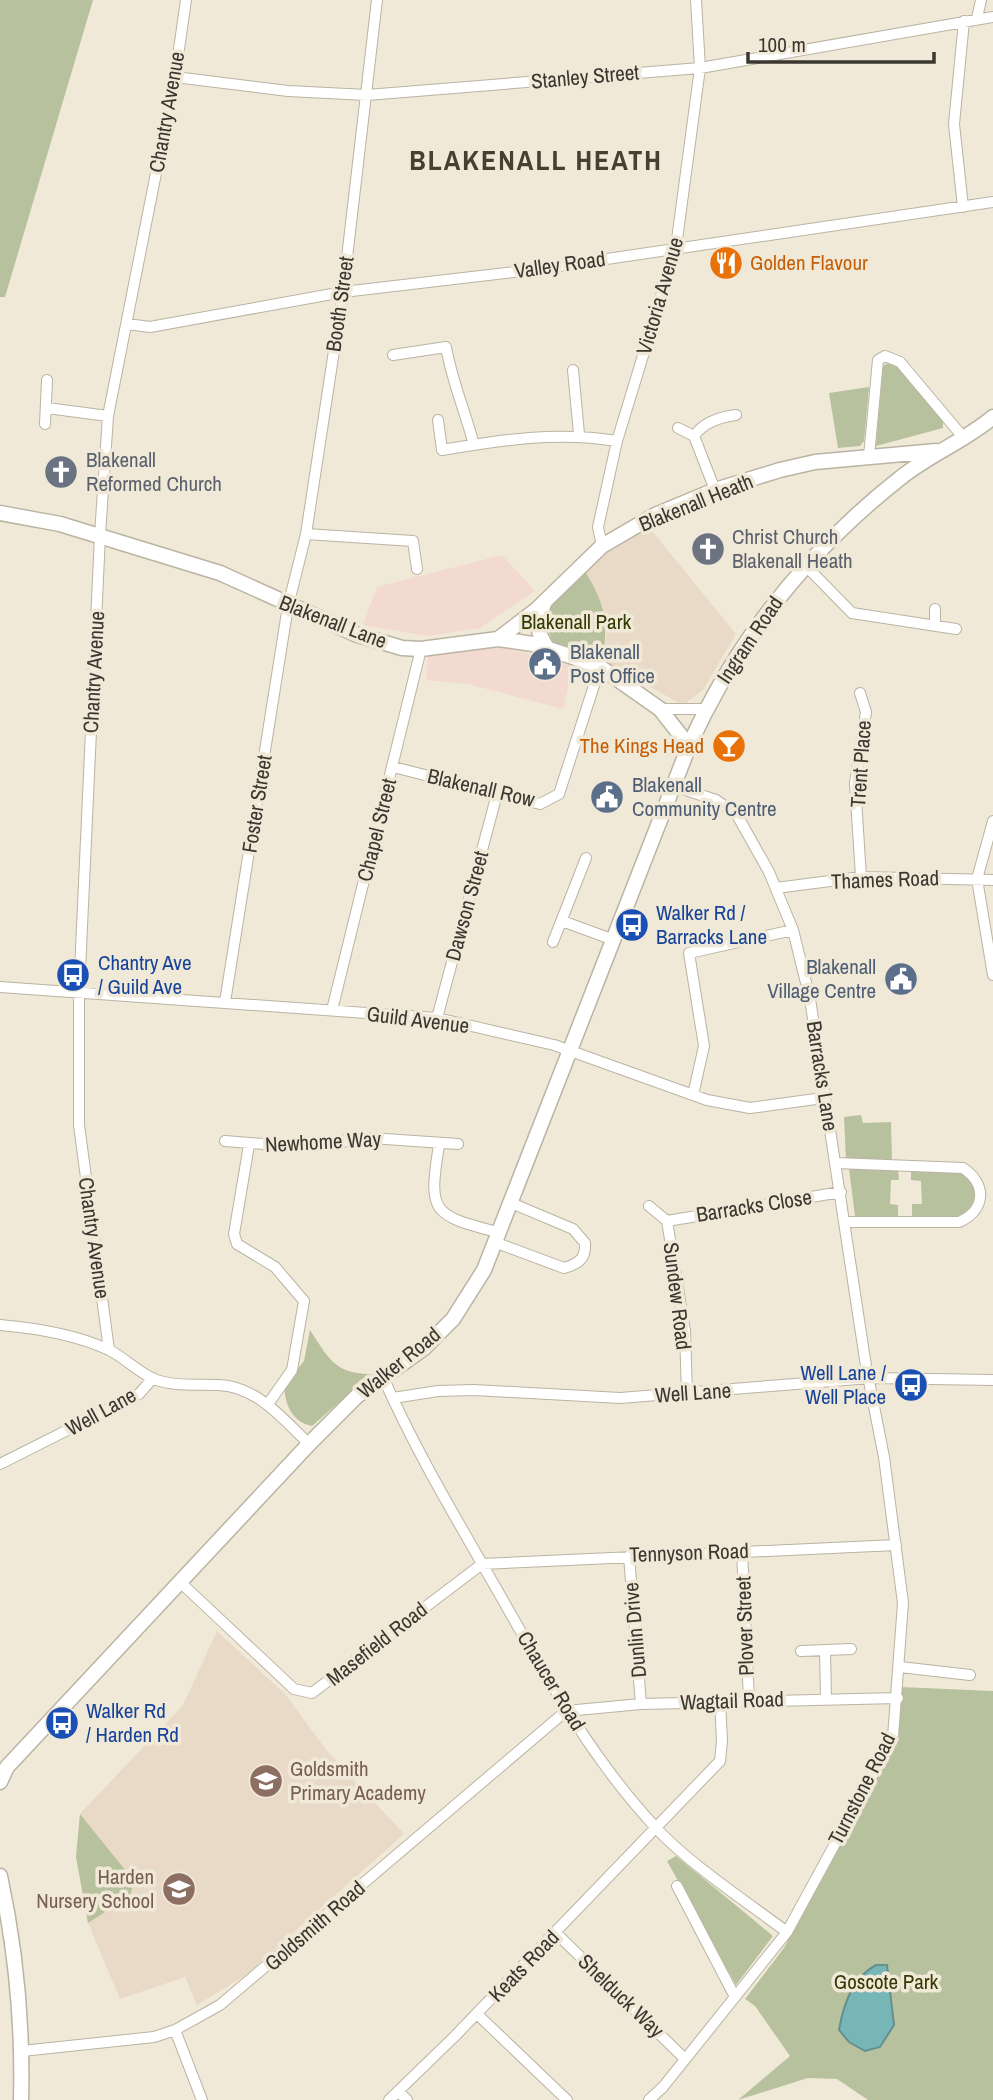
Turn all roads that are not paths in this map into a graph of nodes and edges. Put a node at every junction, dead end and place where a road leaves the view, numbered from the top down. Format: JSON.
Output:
{"nodes":[{"id":1,"x":186,"y":0,"type":"edge"},
{"id":2,"x":377,"y":0,"type":"edge"},
{"id":3,"x":695,"y":0,"type":"edge"},
{"id":4,"x":981,"y":0,"type":"edge"},
{"id":5,"x":993,"y":17,"type":"edge"},
{"id":6,"x":977,"y":18,"type":"junction"},
{"id":7,"x":964,"y":20,"type":"junction"},
{"id":8,"x":700,"y":68,"type":"junction"},
{"id":9,"x":175,"y":77,"type":"junction"},
{"id":10,"x":367,"y":95,"type":"junction"},
{"id":11,"x":993,"y":202,"type":"edge"},
{"id":12,"x":963,"y":206,"type":"junction"},
{"id":13,"x":676,"y":247,"type":"junction"},
{"id":14,"x":343,"y":292,"type":"junction"},
{"id":15,"x":127,"y":324,"type":"junction"},
{"id":16,"x":393,"y":355,"type":"dead end"},
{"id":17,"x":573,"y":370,"type":"dead end"},
{"id":18,"x":47,"y":380,"type":"dead end"},
{"id":19,"x":47,"y":408,"type":"junction"},
{"id":20,"x":736,"y":415,"type":"dead end"},
{"id":21,"x":108,"y":416,"type":"junction"},
{"id":22,"x":993,"y":417,"type":"edge"},
{"id":23,"x":438,"y":420,"type":"dead end"},
{"id":24,"x":45,"y":424,"type":"dead end"},
{"id":25,"x":678,"y":428,"type":"dead end"},
{"id":26,"x":579,"y":435,"type":"junction"},
{"id":27,"x":694,"y":436,"type":"junction"},
{"id":28,"x":963,"y":436,"type":"junction"},
{"id":29,"x":617,"y":441,"type":"junction"},
{"id":30,"x":474,"y":445,"type":"junction"},
{"id":31,"x":939,"y":450,"type":"junction"},
{"id":32,"x":875,"y":455,"type":"junction"},
{"id":33,"x":899,"y":479,"type":"junction"},
{"id":34,"x":715,"y":490,"type":"junction"},
{"id":35,"x":0,"y":513,"type":"edge"},
{"id":36,"x":306,"y":534,"type":"junction"},
{"id":37,"x":100,"y":535,"type":"junction"},
{"id":38,"x":602,"y":546,"type":"junction"},
{"id":39,"x":806,"y":565,"type":"junction"},
{"id":40,"x":417,"y":569,"type":"dead end"},
{"id":41,"x":546,"y":599,"type":"junction"},
{"id":42,"x":288,"y":606,"type":"junction"},
{"id":43,"x":935,"y":609,"type":"dead end"},
{"id":44,"x":935,"y":626,"type":"junction"},
{"id":45,"x":956,"y":629,"type":"dead end"},
{"id":46,"x":498,"y":639,"type":"junction"},
{"id":47,"x":421,"y":649,"type":"junction"},
{"id":48,"x":549,"y":649,"type":"junction"},
{"id":49,"x":600,"y":667,"type":"junction"},
{"id":50,"x":860,"y":693,"type":"dead end"},
{"id":51,"x":660,"y":709,"type":"junction"},
{"id":52,"x":706,"y":709,"type":"junction"},
{"id":53,"x":689,"y":746,"type":"junction"},
{"id":54,"x":393,"y":767,"type":"junction"},
{"id":55,"x":674,"y":786,"type":"junction"},
{"id":56,"x":497,"y":793,"type":"junction"},
{"id":57,"x":993,"y":821,"type":"edge"},
{"id":58,"x":586,"y":858,"type":"dead end"},
{"id":59,"x":861,"y":877,"type":"junction"},
{"id":60,"x":977,"y":879,"type":"junction"},
{"id":61,"x":993,"y":880,"type":"edge"},
{"id":62,"x":776,"y":888,"type":"junction"},
{"id":63,"x":562,"y":921,"type":"junction"},
{"id":64,"x":793,"y":930,"type":"junction"},
{"id":65,"x":614,"y":940,"type":"junction"},
{"id":66,"x":553,"y":942,"type":"dead end"},
{"id":67,"x":993,"y":975,"type":"edge"},
{"id":68,"x":0,"y":987,"type":"edge"},
{"id":69,"x":79,"y":992,"type":"junction"},
{"id":70,"x":225,"y":1002,"type":"junction"},
{"id":71,"x":332,"y":1010,"type":"junction"},
{"id":72,"x":437,"y":1018,"type":"junction"},
{"id":73,"x":571,"y":1052,"type":"junction"},
{"id":74,"x":693,"y":1095,"type":"junction"},
{"id":75,"x":823,"y":1098,"type":"junction"},
{"id":76,"x":225,"y":1141,"type":"dead end"},
{"id":77,"x":458,"y":1144,"type":"dead end"},
{"id":78,"x":248,"y":1145,"type":"junction"},
{"id":79,"x":439,"y":1145,"type":"junction"},
{"id":80,"x":836,"y":1163,"type":"junction"},
{"id":81,"x":841,"y":1192,"type":"junction"},
{"id":82,"x":509,"y":1202,"type":"junction"},
{"id":83,"x":649,"y":1206,"type":"dead end"},
{"id":84,"x":667,"y":1221,"type":"junction"},
{"id":85,"x":846,"y":1222,"type":"junction"},
{"id":86,"x":496,"y":1237,"type":"junction"},
{"id":87,"x":0,"y":1325,"type":"edge"},
{"id":88,"x":109,"y":1350,"type":"junction"},
{"id":89,"x":383,"y":1377,"type":"junction"},
{"id":90,"x":153,"y":1378,"type":"junction"},
{"id":91,"x":870,"y":1378,"type":"junction"},
{"id":92,"x":993,"y":1380,"type":"edge"},
{"id":93,"x":687,"y":1394,"type":"junction"},
{"id":94,"x":393,"y":1398,"type":"junction"},
{"id":95,"x":268,"y":1404,"type":"junction"},
{"id":96,"x":309,"y":1444,"type":"junction"},
{"id":97,"x":0,"y":1464,"type":"edge"},
{"id":98,"x":896,"y":1545,"type":"junction"},
{"id":99,"x":743,"y":1551,"type":"junction"},
{"id":100,"x":629,"y":1556,"type":"junction"},
{"id":101,"x":482,"y":1564,"type":"junction"},
{"id":102,"x":179,"y":1581,"type":"junction"},
{"id":103,"x":851,"y":1649,"type":"dead end"},
{"id":104,"x":825,"y":1650,"type":"junction"},
{"id":105,"x":801,"y":1651,"type":"dead end"},
{"id":106,"x":900,"y":1667,"type":"junction"},
{"id":107,"x":970,"y":1675,"type":"dead end"},
{"id":108,"x":898,"y":1698,"type":"junction"},
{"id":109,"x":827,"y":1699,"type":"junction"},
{"id":110,"x":748,"y":1700,"type":"junction"},
{"id":111,"x":720,"y":1701,"type":"junction"},
{"id":112,"x":641,"y":1704,"type":"junction"},
{"id":113,"x":566,"y":1711,"type":"junction"},
{"id":114,"x":3,"y":1768,"type":"edge"},
{"id":115,"x":0,"y":1782,"type":"edge"},
{"id":116,"x":657,"y":1829,"type":"junction"},
{"id":117,"x":0,"y":1876,"type":"edge"},
{"id":118,"x":677,"y":1886,"type":"dead end"},
{"id":119,"x":787,"y":1932,"type":"junction"},
{"id":120,"x":556,"y":1933,"type":"junction"},
{"id":121,"x":735,"y":1997,"type":"junction"},
{"id":122,"x":477,"y":2014,"type":"junction"},
{"id":123,"x":174,"y":2030,"type":"junction"},
{"id":124,"x":22,"y":2051,"type":"junction"},
{"id":125,"x":685,"y":2059,"type":"junction"},
{"id":126,"x":398,"y":2091,"type":"junction"},
{"id":127,"x":22,"y":2100,"type":"edge"},
{"id":128,"x":202,"y":2100,"type":"edge"},
{"id":129,"x":389,"y":2100,"type":"edge"},
{"id":130,"x":407,"y":2100,"type":"edge"},
{"id":131,"x":567,"y":2100,"type":"edge"},
{"id":132,"x":649,"y":2100,"type":"edge"}],
"edges":[{"from":1,"to":9,"type":"street","name":"Chantry Avenue"},
{"from":2,"to":10,"type":"street","name":"Booth Street"},
{"from":3,"to":8,"type":"street","name":"Victoria Avenue"},
{"from":4,"to":6,"type":"street"},
{"from":5,"to":6,"type":"street","name":"Stanley Street"},
{"from":6,"to":7,"type":"street","name":"Stanley Street"},
{"from":7,"to":8,"type":"street","name":"Stanley Street"},
{"from":7,"to":12,"type":"street"},
{"from":8,"to":10,"type":"street","name":"Stanley Street"},
{"from":8,"to":13,"type":"street","name":"Victoria Avenue"},
{"from":9,"to":10,"type":"street","name":"Stanley Street"},
{"from":9,"to":15,"type":"street","name":"Chantry Avenue"},
{"from":10,"to":14,"type":"street","name":"Booth Street"},
{"from":11,"to":12,"type":"street","name":"Valley Road"},
{"from":12,"to":13,"type":"street","name":"Valley Road"},
{"from":13,"to":14,"type":"street","name":"Valley Road"},
{"from":13,"to":29,"type":"street","name":"Victoria Avenue"},
{"from":14,"to":15,"type":"street","name":"Valley Road"},
{"from":14,"to":36,"type":"street","name":"Booth Street"},
{"from":15,"to":21,"type":"street","name":"Chantry Avenue"},
{"from":16,"to":30,"type":"street"},
{"from":17,"to":26,"type":"street"},
{"from":18,"to":19,"type":"street"},
{"from":19,"to":21,"type":"street"},
{"from":19,"to":24,"type":"street"},
{"from":20,"to":27,"type":"street"},
{"from":21,"to":37,"type":"street","name":"Chantry Avenue"},
{"from":22,"to":28,"type":"street","name":"Ingram Road"},
{"from":23,"to":30,"type":"street"},
{"from":25,"to":27,"type":"street"},
{"from":26,"to":29,"type":"street"},
{"from":26,"to":30,"type":"street"},
{"from":27,"to":34,"type":"street"},
{"from":28,"to":31,"type":"street","name":"Ingram Road"},
{"from":28,"to":32,"type":"street"},
{"from":29,"to":38,"type":"street","name":"Victoria Avenue"},
{"from":31,"to":32,"type":"street","name":"Blakenall Heath"},
{"from":31,"to":33,"type":"street","name":"Ingram Road"},
{"from":32,"to":33,"type":"street"},
{"from":32,"to":34,"type":"street","name":"Blakenall Heath"},
{"from":33,"to":39,"type":"street","name":"Ingram Road"},
{"from":34,"to":38,"type":"street","name":"Blakenall Heath"},
{"from":35,"to":37,"type":"street","name":"Blakenall Lane"},
{"from":36,"to":40,"type":"street"},
{"from":36,"to":42,"type":"street","name":"Booth Street"},
{"from":37,"to":42,"type":"street","name":"Blakenall Lane"},
{"from":37,"to":69,"type":"street","name":"Chantry Avenue"},
{"from":38,"to":41,"type":"street","name":"Blakenall Heath"},
{"from":39,"to":44,"type":"street"},
{"from":39,"to":52,"type":"street","name":"Ingram Road"},
{"from":41,"to":46,"type":"street","name":"Blakenall Heath"},
{"from":41,"to":48,"type":"street"},
{"from":42,"to":47,"type":"street","name":"Blakenall Lane"},
{"from":42,"to":70,"type":"street","name":"Foster Street"},
{"from":43,"to":44,"type":"street"},
{"from":44,"to":45,"type":"street"},
{"from":46,"to":47,"type":"street","name":"Blakenall Lane"},
{"from":46,"to":48,"type":"street","name":"Blakenall Lane"},
{"from":47,"to":54,"type":"street","name":"Chapel Street"},
{"from":48,"to":49,"type":"street","name":"Blakenall Lane"},
{"from":49,"to":51,"type":"street","name":"Blakenall Lane"},
{"from":49,"to":56,"type":"street","name":"Blakenall Row"},
{"from":50,"to":59,"type":"street","name":"Trent Place"},
{"from":51,"to":52,"type":"street"},
{"from":51,"to":53,"type":"street","name":"Blakenall Lane"},
{"from":52,"to":53,"type":"street","name":"Ingram Road"},
{"from":53,"to":55,"type":"street","name":"Walker Road"},
{"from":54,"to":56,"type":"street","name":"Blakenall Row"},
{"from":54,"to":71,"type":"street","name":"Chapel Street"},
{"from":55,"to":62,"type":"street","name":"Barracks Lane"},
{"from":55,"to":65,"type":"street","name":"Walker Road"},
{"from":56,"to":72,"type":"street","name":"Dawson Street"},
{"from":57,"to":60,"type":"street"},
{"from":58,"to":63,"type":"street"},
{"from":59,"to":60,"type":"street","name":"Thames Road"},
{"from":59,"to":62,"type":"street","name":"Thames Road"},
{"from":60,"to":61,"type":"street","name":"Thames Road"},
{"from":60,"to":67,"type":"street"},
{"from":62,"to":64,"type":"street","name":"Barracks Lane"},
{"from":63,"to":65,"type":"street"},
{"from":63,"to":66,"type":"street"},
{"from":64,"to":74,"type":"street"},
{"from":64,"to":75,"type":"street","name":"Barracks Lane"},
{"from":65,"to":73,"type":"street","name":"Walker Road"},
{"from":68,"to":69,"type":"street","name":"Guild Avenue"},
{"from":69,"to":70,"type":"street","name":"Guild Avenue"},
{"from":69,"to":88,"type":"street","name":"Chantry Avenue"},
{"from":70,"to":71,"type":"street","name":"Guild Avenue"},
{"from":71,"to":72,"type":"street","name":"Guild Avenue"},
{"from":72,"to":73,"type":"street","name":"Guild Avenue"},
{"from":73,"to":74,"type":"street","name":"Guild Avenue"},
{"from":73,"to":82,"type":"street","name":"Walker Road"},
{"from":74,"to":75,"type":"street","name":"Guild Avenue"},
{"from":75,"to":80,"type":"street","name":"Barracks Lane"},
{"from":76,"to":78,"type":"street","name":"Newhome Way"},
{"from":77,"to":79,"type":"street","name":"Newhome Way"},
{"from":78,"to":79,"type":"street","name":"Newhome Way"},
{"from":78,"to":95,"type":"street","name":"Newhome Way"},
{"from":79,"to":86,"type":"street"},
{"from":80,"to":81,"type":"street","name":"Barracks Lane"},
{"from":80,"to":85,"type":"street"},
{"from":81,"to":84,"type":"street","name":"Barracks Close"},
{"from":81,"to":85,"type":"street","name":"Barracks Lane"},
{"from":82,"to":86,"type":"street","name":"Walker Road"},
{"from":82,"to":86,"type":"street"},
{"from":83,"to":84,"type":"street","name":"Sundew Road"},
{"from":84,"to":93,"type":"street","name":"Sundew Road"},
{"from":85,"to":91,"type":"street","name":"Barracks Lane"},
{"from":86,"to":89,"type":"street","name":"Walker Road"},
{"from":87,"to":88,"type":"street"},
{"from":88,"to":90,"type":"street"},
{"from":89,"to":94,"type":"street","name":"Chaucer Road"},
{"from":89,"to":96,"type":"street","name":"Walker Road"},
{"from":90,"to":95,"type":"street","name":"Well Lane"},
{"from":90,"to":97,"type":"street","name":"Well Lane"},
{"from":91,"to":92,"type":"street","name":"Well Lane"},
{"from":91,"to":93,"type":"street","name":"Well Lane"},
{"from":91,"to":98,"type":"street","name":"Turnstone Road"},
{"from":93,"to":94,"type":"street","name":"Well Lane"},
{"from":94,"to":101,"type":"street","name":"Chaucer Road"},
{"from":95,"to":96,"type":"street","name":"Well Lane"},
{"from":96,"to":102,"type":"street","name":"Walker Road"},
{"from":98,"to":99,"type":"street","name":"Tennyson Road"},
{"from":98,"to":106,"type":"street","name":"Turnstone Road"},
{"from":99,"to":100,"type":"street","name":"Tennyson Road"},
{"from":99,"to":110,"type":"street","name":"Plover Street"},
{"from":100,"to":101,"type":"street","name":"Tennyson Road"},
{"from":100,"to":112,"type":"street","name":"Dunlin Drive"},
{"from":101,"to":102,"type":"street","name":"Masefield Road"},
{"from":101,"to":113,"type":"street","name":"Chaucer Road"},
{"from":102,"to":114,"type":"street","name":"Walker Road"},
{"from":103,"to":104,"type":"street"},
{"from":104,"to":105,"type":"street"},
{"from":104,"to":109,"type":"street"},
{"from":106,"to":107,"type":"street"},
{"from":106,"to":108,"type":"street","name":"Turnstone Road"},
{"from":108,"to":109,"type":"street","name":"Wagtail Road"},
{"from":108,"to":119,"type":"street","name":"Turnstone Road"},
{"from":109,"to":110,"type":"street","name":"Wagtail Road"},
{"from":110,"to":111,"type":"street","name":"Wagtail Road"},
{"from":111,"to":112,"type":"street","name":"Wagtail Road"},
{"from":111,"to":116,"type":"street","name":"Keats Road"},
{"from":112,"to":113,"type":"street","name":"Wagtail Road"},
{"from":113,"to":116,"type":"street","name":"Chaucer Road"},
{"from":113,"to":123,"type":"street","name":"Goldsmith Road"},
{"from":114,"to":115,"type":"street","name":"Walker Road"},
{"from":116,"to":119,"type":"street","name":"Chaucer Road"},
{"from":116,"to":120,"type":"street","name":"Keats Road"},
{"from":117,"to":124,"type":"street"},
{"from":118,"to":121,"type":"street"},
{"from":119,"to":121,"type":"street","name":"Turnstone Road"},
{"from":120,"to":122,"type":"street","name":"Keats Road"},
{"from":120,"to":125,"type":"street","name":"Shelduck Way"},
{"from":121,"to":125,"type":"street","name":"Turnstone Road"},
{"from":122,"to":126,"type":"street","name":"Keats Road"},
{"from":122,"to":131,"type":"street"},
{"from":123,"to":124,"type":"street","name":"Goldsmith Road"},
{"from":123,"to":128,"type":"street"},
{"from":124,"to":127,"type":"street"},
{"from":125,"to":132,"type":"street","name":"Turnstone Road"},
{"from":126,"to":129,"type":"street","name":"Keats Road"},
{"from":126,"to":130,"type":"street"}]}
